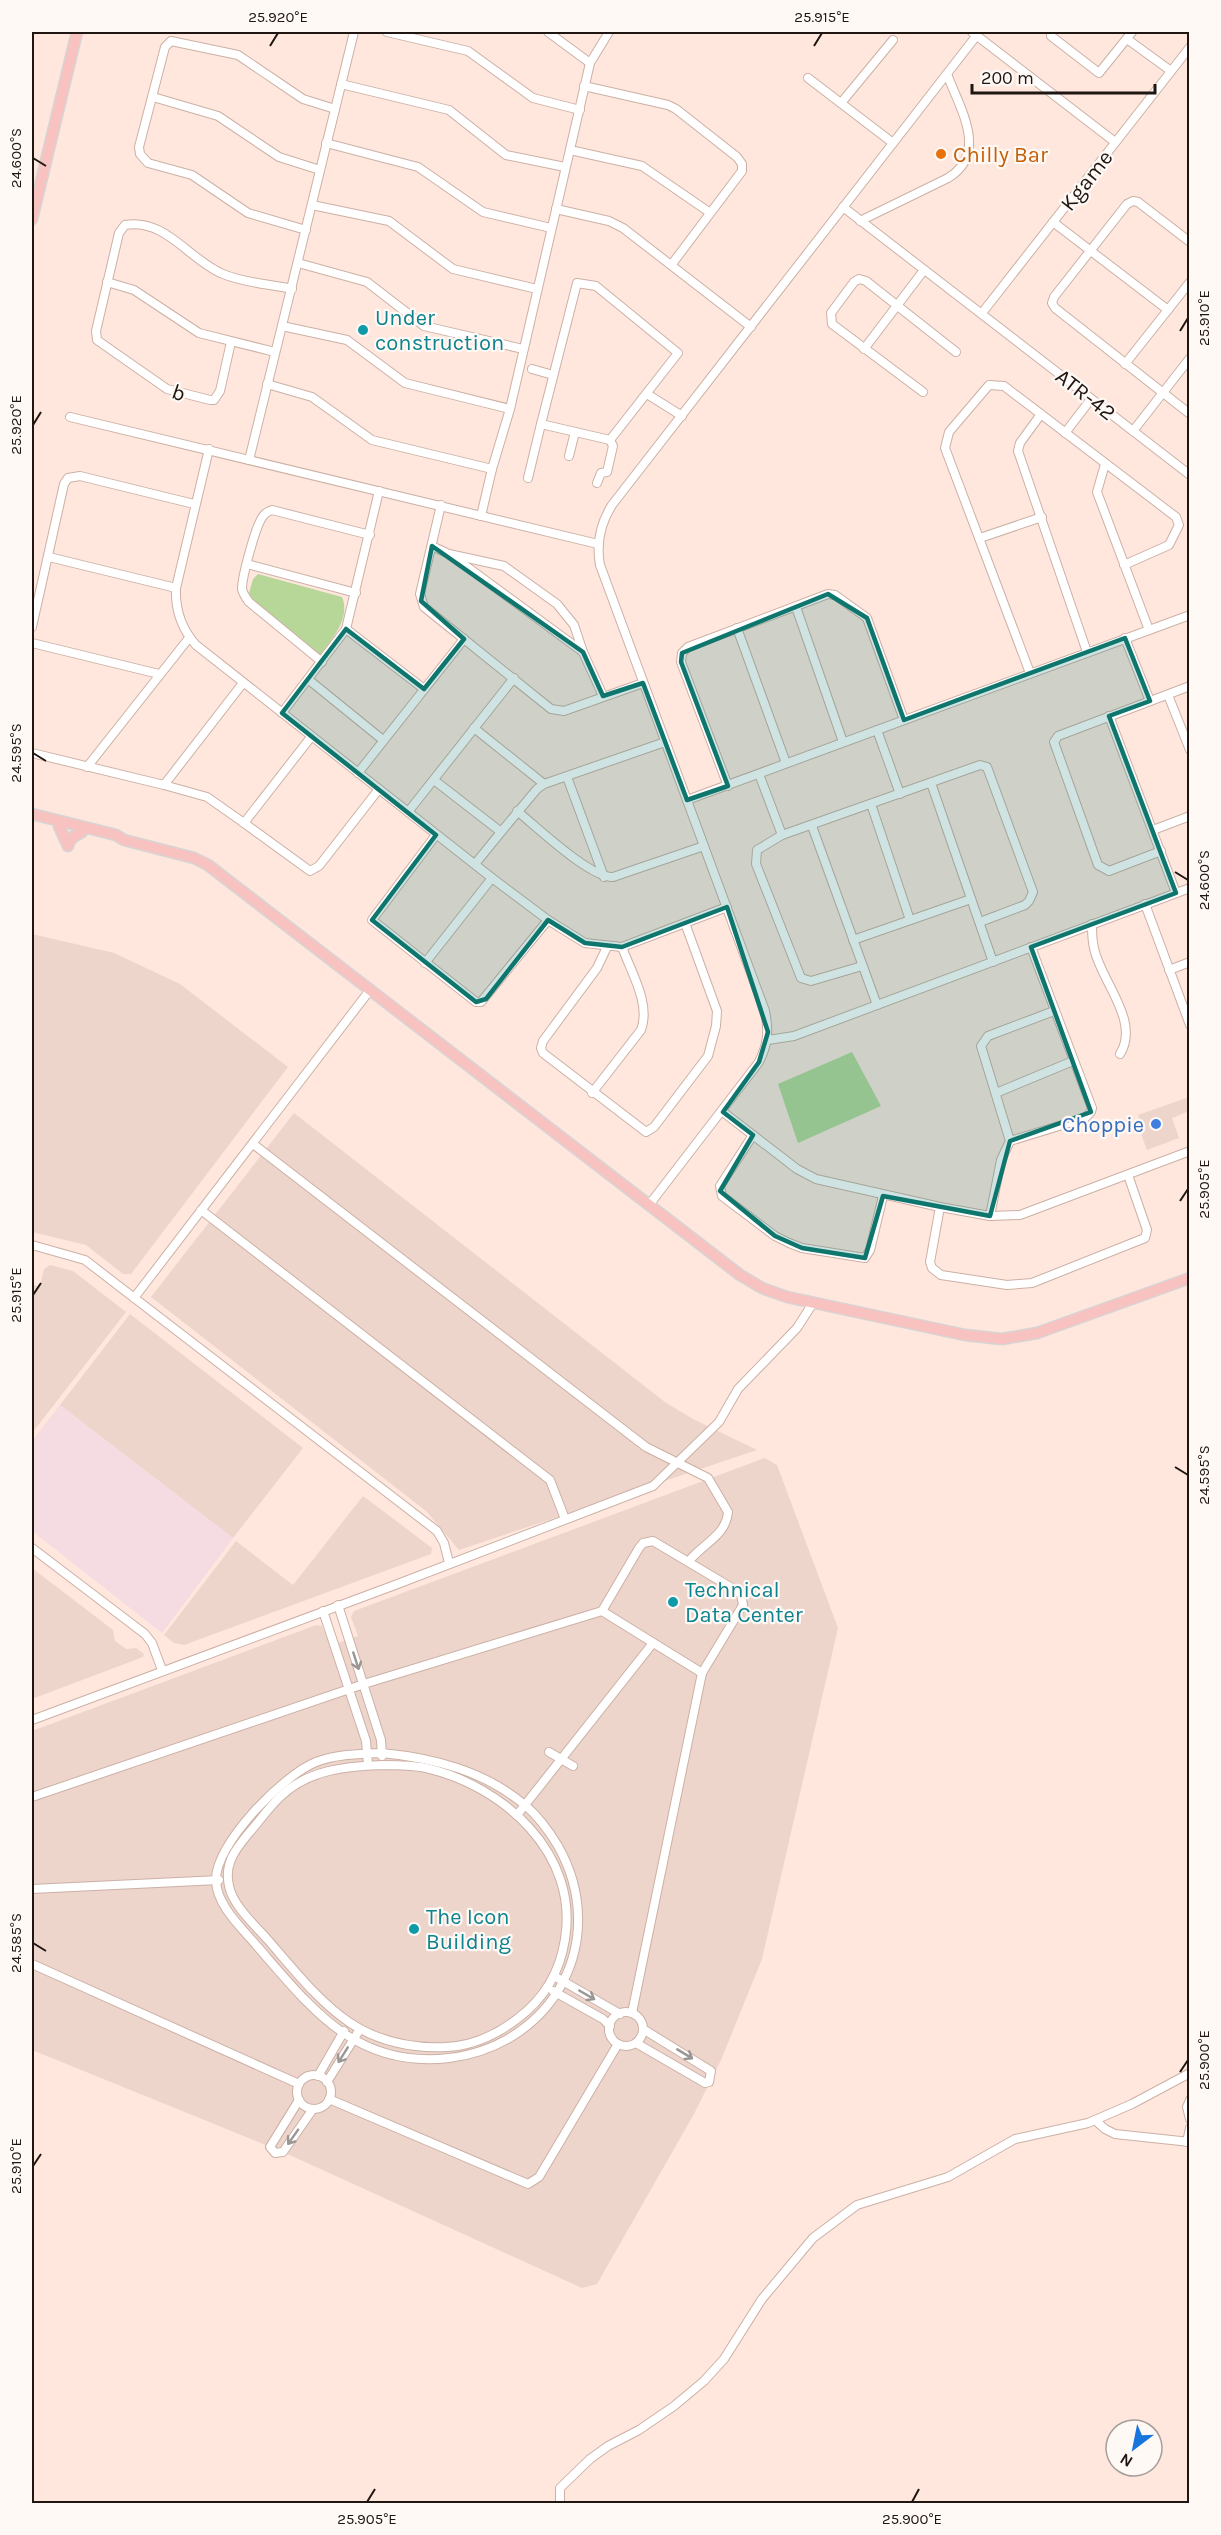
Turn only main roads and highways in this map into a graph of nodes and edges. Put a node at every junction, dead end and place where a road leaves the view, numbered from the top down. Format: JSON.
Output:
{"nodes":[{"id":1,"x":77,"y":32,"type":"edge"},
{"id":2,"x":32,"y":219,"type":"edge"},
{"id":3,"x":32,"y":814,"type":"edge"},
{"id":4,"x":32,"y":820,"type":"edge"},
{"id":5,"x":59,"y":826,"type":"junction"},
{"id":6,"x":82,"y":832,"type":"junction"},
{"id":7,"x":124,"y":840,"type":"junction"},
{"id":8,"x":1190,"y":1278,"type":"edge"}],
"edges":[{"from":1,"to":2,"type":"main road"},
{"from":3,"to":7,"type":"main road"},
{"from":4,"to":5,"type":"main road"},
{"from":5,"to":6,"type":"main road"},
{"from":5,"to":6,"type":"main road"},
{"from":6,"to":7,"type":"main road"},
{"from":7,"to":8,"type":"main road"}]}
